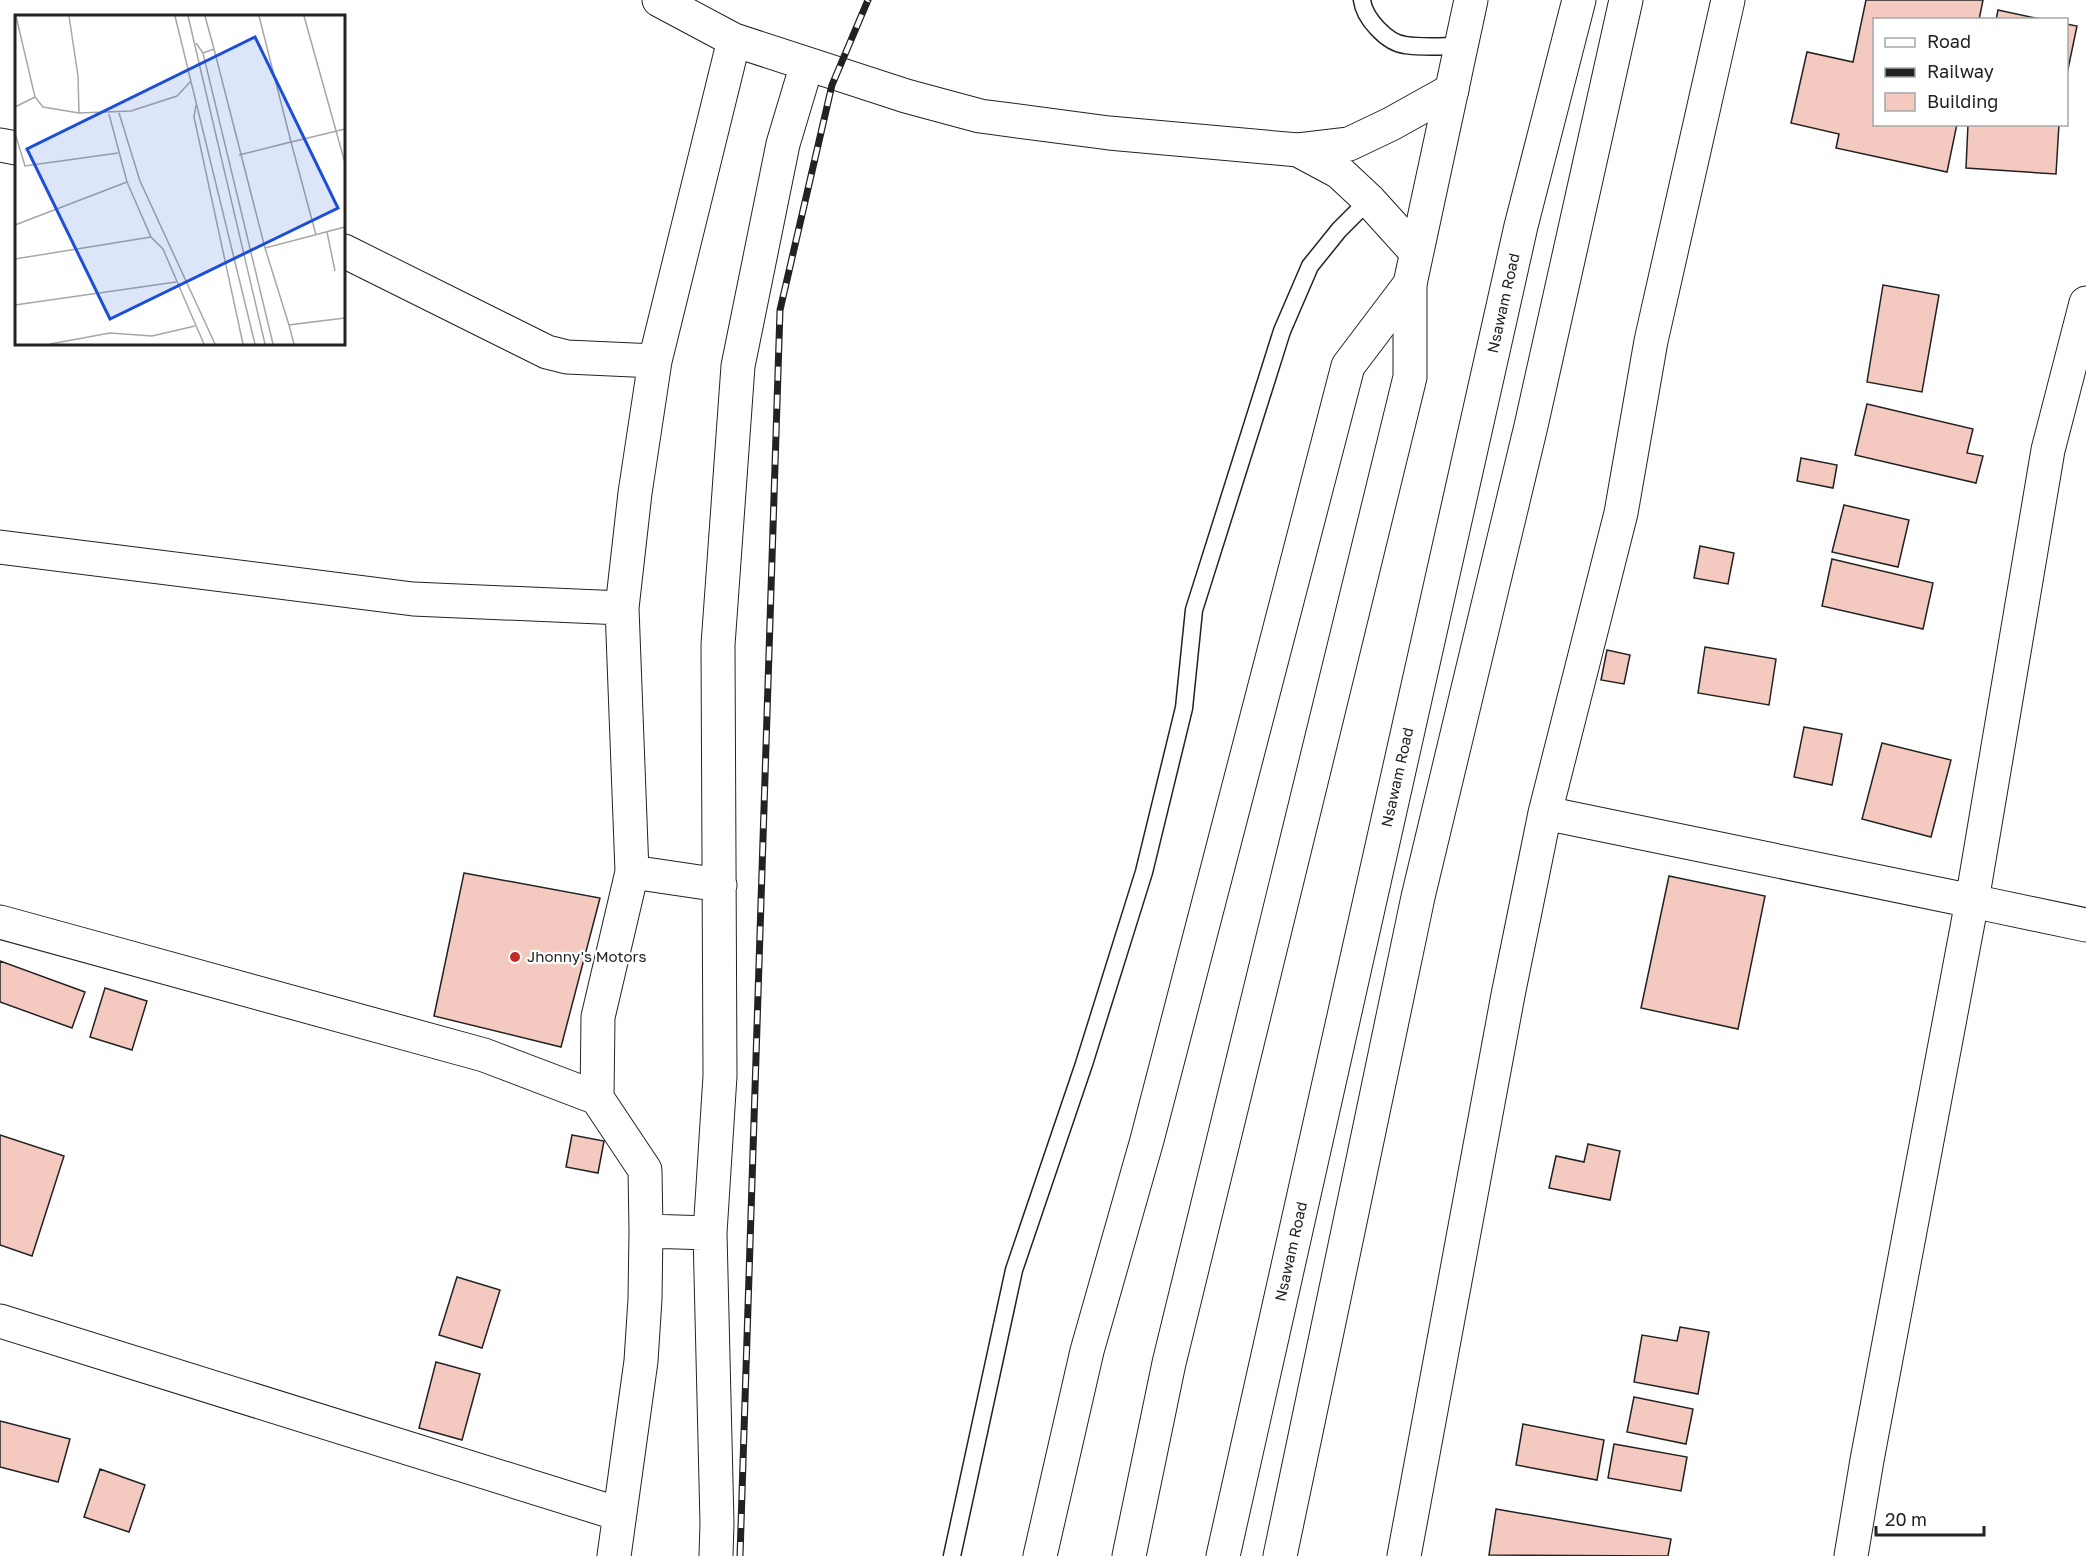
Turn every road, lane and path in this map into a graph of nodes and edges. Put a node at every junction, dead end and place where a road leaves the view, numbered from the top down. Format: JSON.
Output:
{"nodes":[{"id":1,"x":659,"y":0,"type":"edge"},
{"id":2,"x":1362,"y":0,"type":"edge"},
{"id":3,"x":1472,"y":0,"type":"edge"},
{"id":4,"x":1579,"y":0,"type":"edge"},
{"id":5,"x":1626,"y":0,"type":"edge"},
{"id":6,"x":1728,"y":0,"type":"edge"},
{"id":7,"x":734,"y":40,"type":"junction"},
{"id":8,"x":1462,"y":46,"type":"junction"},
{"id":9,"x":807,"y":64,"type":"junction"},
{"id":10,"x":1452,"y":90,"type":"junction"},
{"id":11,"x":0,"y":145,"type":"edge"},
{"id":12,"x":15,"y":148,"type":"edge"},
{"id":13,"x":1298,"y":150,"type":"junction"},
{"id":14,"x":1369,"y":200,"type":"junction"},
{"id":15,"x":345,"y":251,"type":"edge"},
{"id":16,"x":1416,"y":252,"type":"junction"},
{"id":17,"x":1410,"y":284,"type":"junction"},
{"id":18,"x":2086,"y":303,"type":"edge"},
{"id":19,"x":655,"y":361,"type":"junction"},
{"id":20,"x":0,"y":547,"type":"edge"},
{"id":21,"x":622,"y":608,"type":"junction"},
{"id":22,"x":1545,"y":813,"type":"junction"},
{"id":23,"x":632,"y":872,"type":"junction"},
{"id":24,"x":720,"y":885,"type":"junction"},
{"id":25,"x":1972,"y":902,"type":"junction"},
{"id":26,"x":0,"y":922,"type":"edge"},
{"id":27,"x":2086,"y":925,"type":"edge"},
{"id":28,"x":597,"y":1098,"type":"junction"},
{"id":29,"x":646,"y":1231,"type":"junction"},
{"id":30,"x":710,"y":1233,"type":"junction"},
{"id":31,"x":0,"y":1321,"type":"edge"},
{"id":32,"x":619,"y":1514,"type":"junction"},
{"id":33,"x":614,"y":1556,"type":"edge"},
{"id":34,"x":716,"y":1556,"type":"edge"},
{"id":35,"x":952,"y":1556,"type":"edge"},
{"id":36,"x":1040,"y":1556,"type":"edge"},
{"id":37,"x":1129,"y":1556,"type":"edge"},
{"id":38,"x":1223,"y":1556,"type":"edge"},
{"id":39,"x":1280,"y":1556,"type":"edge"},
{"id":40,"x":1404,"y":1556,"type":"edge"},
{"id":41,"x":1851,"y":1556,"type":"edge"}],
"edges":[{"from":1,"to":7,"type":"main road"},
{"from":2,"to":8,"type":"lane"},
{"from":3,"to":8,"type":"main road"},
{"from":4,"to":38,"type":"main road","name":"Nsawam Road"},
{"from":5,"to":39,"type":"main road"},
{"from":6,"to":22,"type":"main road"},
{"from":7,"to":9,"type":"main road"},
{"from":7,"to":19,"type":"main road"},
{"from":8,"to":10,"type":"main road"},
{"from":9,"to":13,"type":"main road"},
{"from":9,"to":24,"type":"main road"},
{"from":10,"to":13,"type":"main road"},
{"from":10,"to":16,"type":"main road"},
{"from":11,"to":12,"type":"main road"},
{"from":13,"to":14,"type":"main road"},
{"from":14,"to":16,"type":"main road"},
{"from":14,"to":35,"type":"lane"},
{"from":15,"to":19,"type":"main road"},
{"from":16,"to":17,"type":"main road"},
{"from":17,"to":36,"type":"main road"},
{"from":17,"to":37,"type":"main road"},
{"from":18,"to":25,"type":"main road"},
{"from":19,"to":21,"type":"main road"},
{"from":20,"to":21,"type":"main road"},
{"from":21,"to":23,"type":"main road"},
{"from":22,"to":25,"type":"main road"},
{"from":22,"to":40,"type":"main road"},
{"from":23,"to":24,"type":"main road"},
{"from":23,"to":28,"type":"main road"},
{"from":24,"to":30,"type":"main road"},
{"from":25,"to":27,"type":"main road"},
{"from":25,"to":41,"type":"main road"},
{"from":26,"to":28,"type":"main road"},
{"from":28,"to":29,"type":"main road"},
{"from":29,"to":30,"type":"main road"},
{"from":29,"to":32,"type":"main road"},
{"from":30,"to":34,"type":"main road"},
{"from":31,"to":32,"type":"main road"},
{"from":32,"to":33,"type":"main road"}]}
